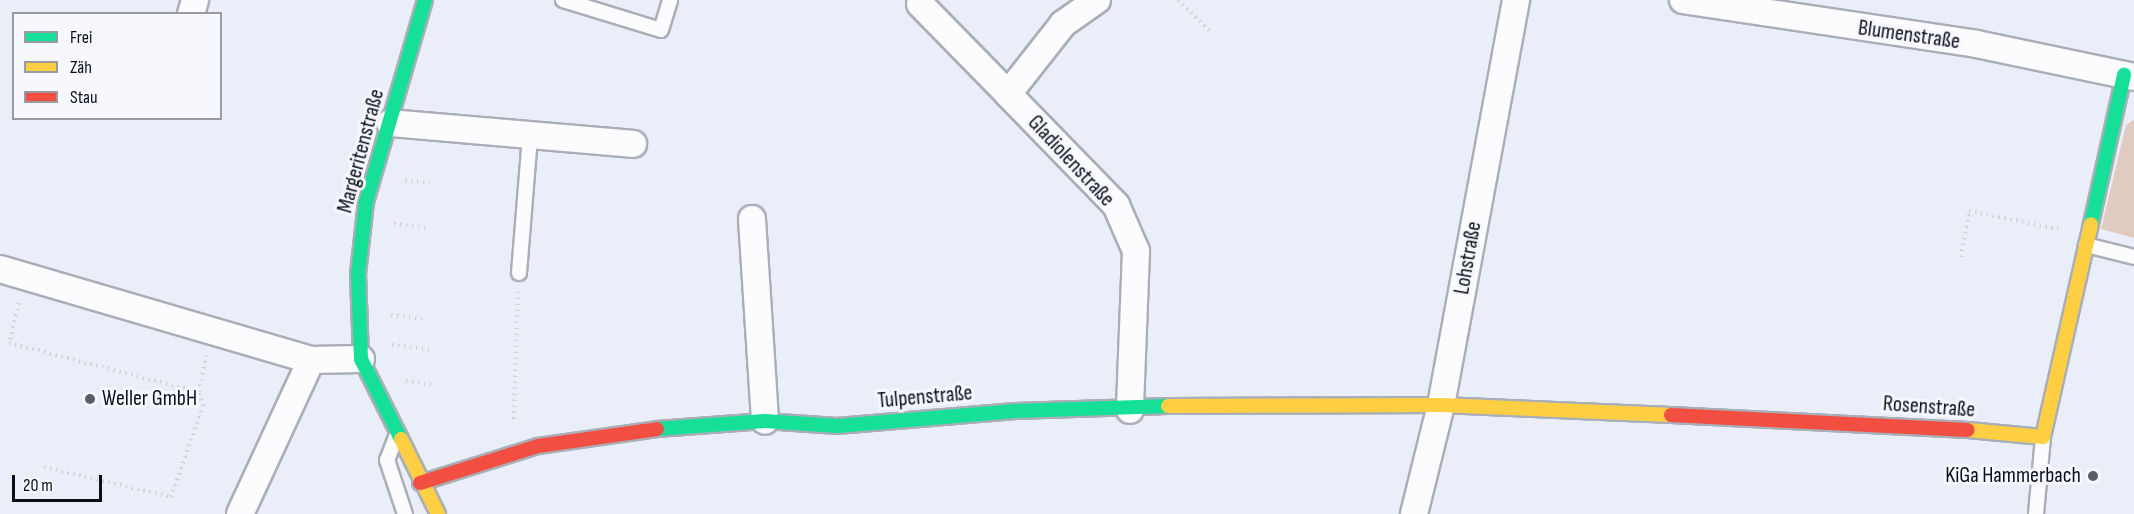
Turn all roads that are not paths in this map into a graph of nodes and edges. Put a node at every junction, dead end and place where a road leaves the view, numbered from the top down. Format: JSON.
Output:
{"nodes":[{"id":1,"x":425,"y":0,"type":"edge"},
{"id":2,"x":563,"y":0,"type":"edge"},
{"id":3,"x":670,"y":0,"type":"edge"},
{"id":4,"x":1097,"y":0,"type":"edge"},
{"id":5,"x":1516,"y":0,"type":"edge"},
{"id":6,"x":1683,"y":0,"type":"edge"},
{"id":7,"x":920,"y":4,"type":"dead end"},
{"id":8,"x":2129,"y":76,"type":"edge"},
{"id":9,"x":1008,"y":94,"type":"junction"},
{"id":10,"x":390,"y":123,"type":"junction"},
{"id":11,"x":530,"y":135,"type":"junction"},
{"id":12,"x":633,"y":144,"type":"dead end"},
{"id":13,"x":752,"y":219,"type":"dead end"},
{"id":14,"x":2087,"y":240,"type":"junction"},
{"id":15,"x":2134,"y":257,"type":"edge"},
{"id":16,"x":0,"y":269,"type":"edge"},
{"id":17,"x":519,"y":273,"type":"road end"},
{"id":18,"x":361,"y":350,"type":"junction"},
{"id":19,"x":310,"y":360,"type":"junction"},
{"id":20,"x":1441,"y":405,"type":"junction"},
{"id":21,"x":1130,"y":410,"type":"junction"},
{"id":22,"x":765,"y":421,"type":"junction"},
{"id":23,"x":398,"y":435,"type":"junction"},
{"id":24,"x":2043,"y":437,"type":"junction"},
{"id":25,"x":420,"y":483,"type":"junction"},
{"id":26,"x":240,"y":514,"type":"edge"},
{"id":27,"x":405,"y":514,"type":"edge"},
{"id":28,"x":438,"y":514,"type":"edge"},
{"id":29,"x":1414,"y":514,"type":"edge"},
{"id":30,"x":2036,"y":514,"type":"edge"}],
"edges":[{"from":1,"to":10,"type":"street","name":"Margeritenstraße"},
{"from":2,"to":3,"type":"lane"},
{"from":4,"to":9,"type":"street"},
{"from":5,"to":20,"type":"street","name":"Lohstraße"},
{"from":6,"to":8,"type":"street","name":"Blumenstraße"},
{"from":7,"to":9,"type":"street","name":"Gladiolenstraße"},
{"from":8,"to":14,"type":"street"},
{"from":9,"to":21,"type":"street","name":"Gladiolenstraße"},
{"from":10,"to":11,"type":"street"},
{"from":10,"to":18,"type":"street","name":"Margeritenstraße"},
{"from":11,"to":12,"type":"street"},
{"from":11,"to":17,"type":"lane"},
{"from":13,"to":22,"type":"street"},
{"from":14,"to":15,"type":"lane"},
{"from":14,"to":24,"type":"street"},
{"from":16,"to":19,"type":"street"},
{"from":18,"to":19,"type":"street"},
{"from":18,"to":23,"type":"street","name":"Margeritenstraße"},
{"from":19,"to":26,"type":"street"},
{"from":20,"to":21,"type":"street","name":"Tulpenstraße"},
{"from":20,"to":24,"type":"street","name":"Rosenstraße"},
{"from":20,"to":29,"type":"street","name":"Lohstraße"},
{"from":21,"to":22,"type":"street","name":"Tulpenstraße"},
{"from":22,"to":25,"type":"street","name":"Tulpenstraße"},
{"from":23,"to":25,"type":"street","name":"Margeritenstraße"},
{"from":23,"to":27,"type":"lane"},
{"from":24,"to":30,"type":"lane"},
{"from":25,"to":28,"type":"street","name":"Margeritenstraße"}]}
